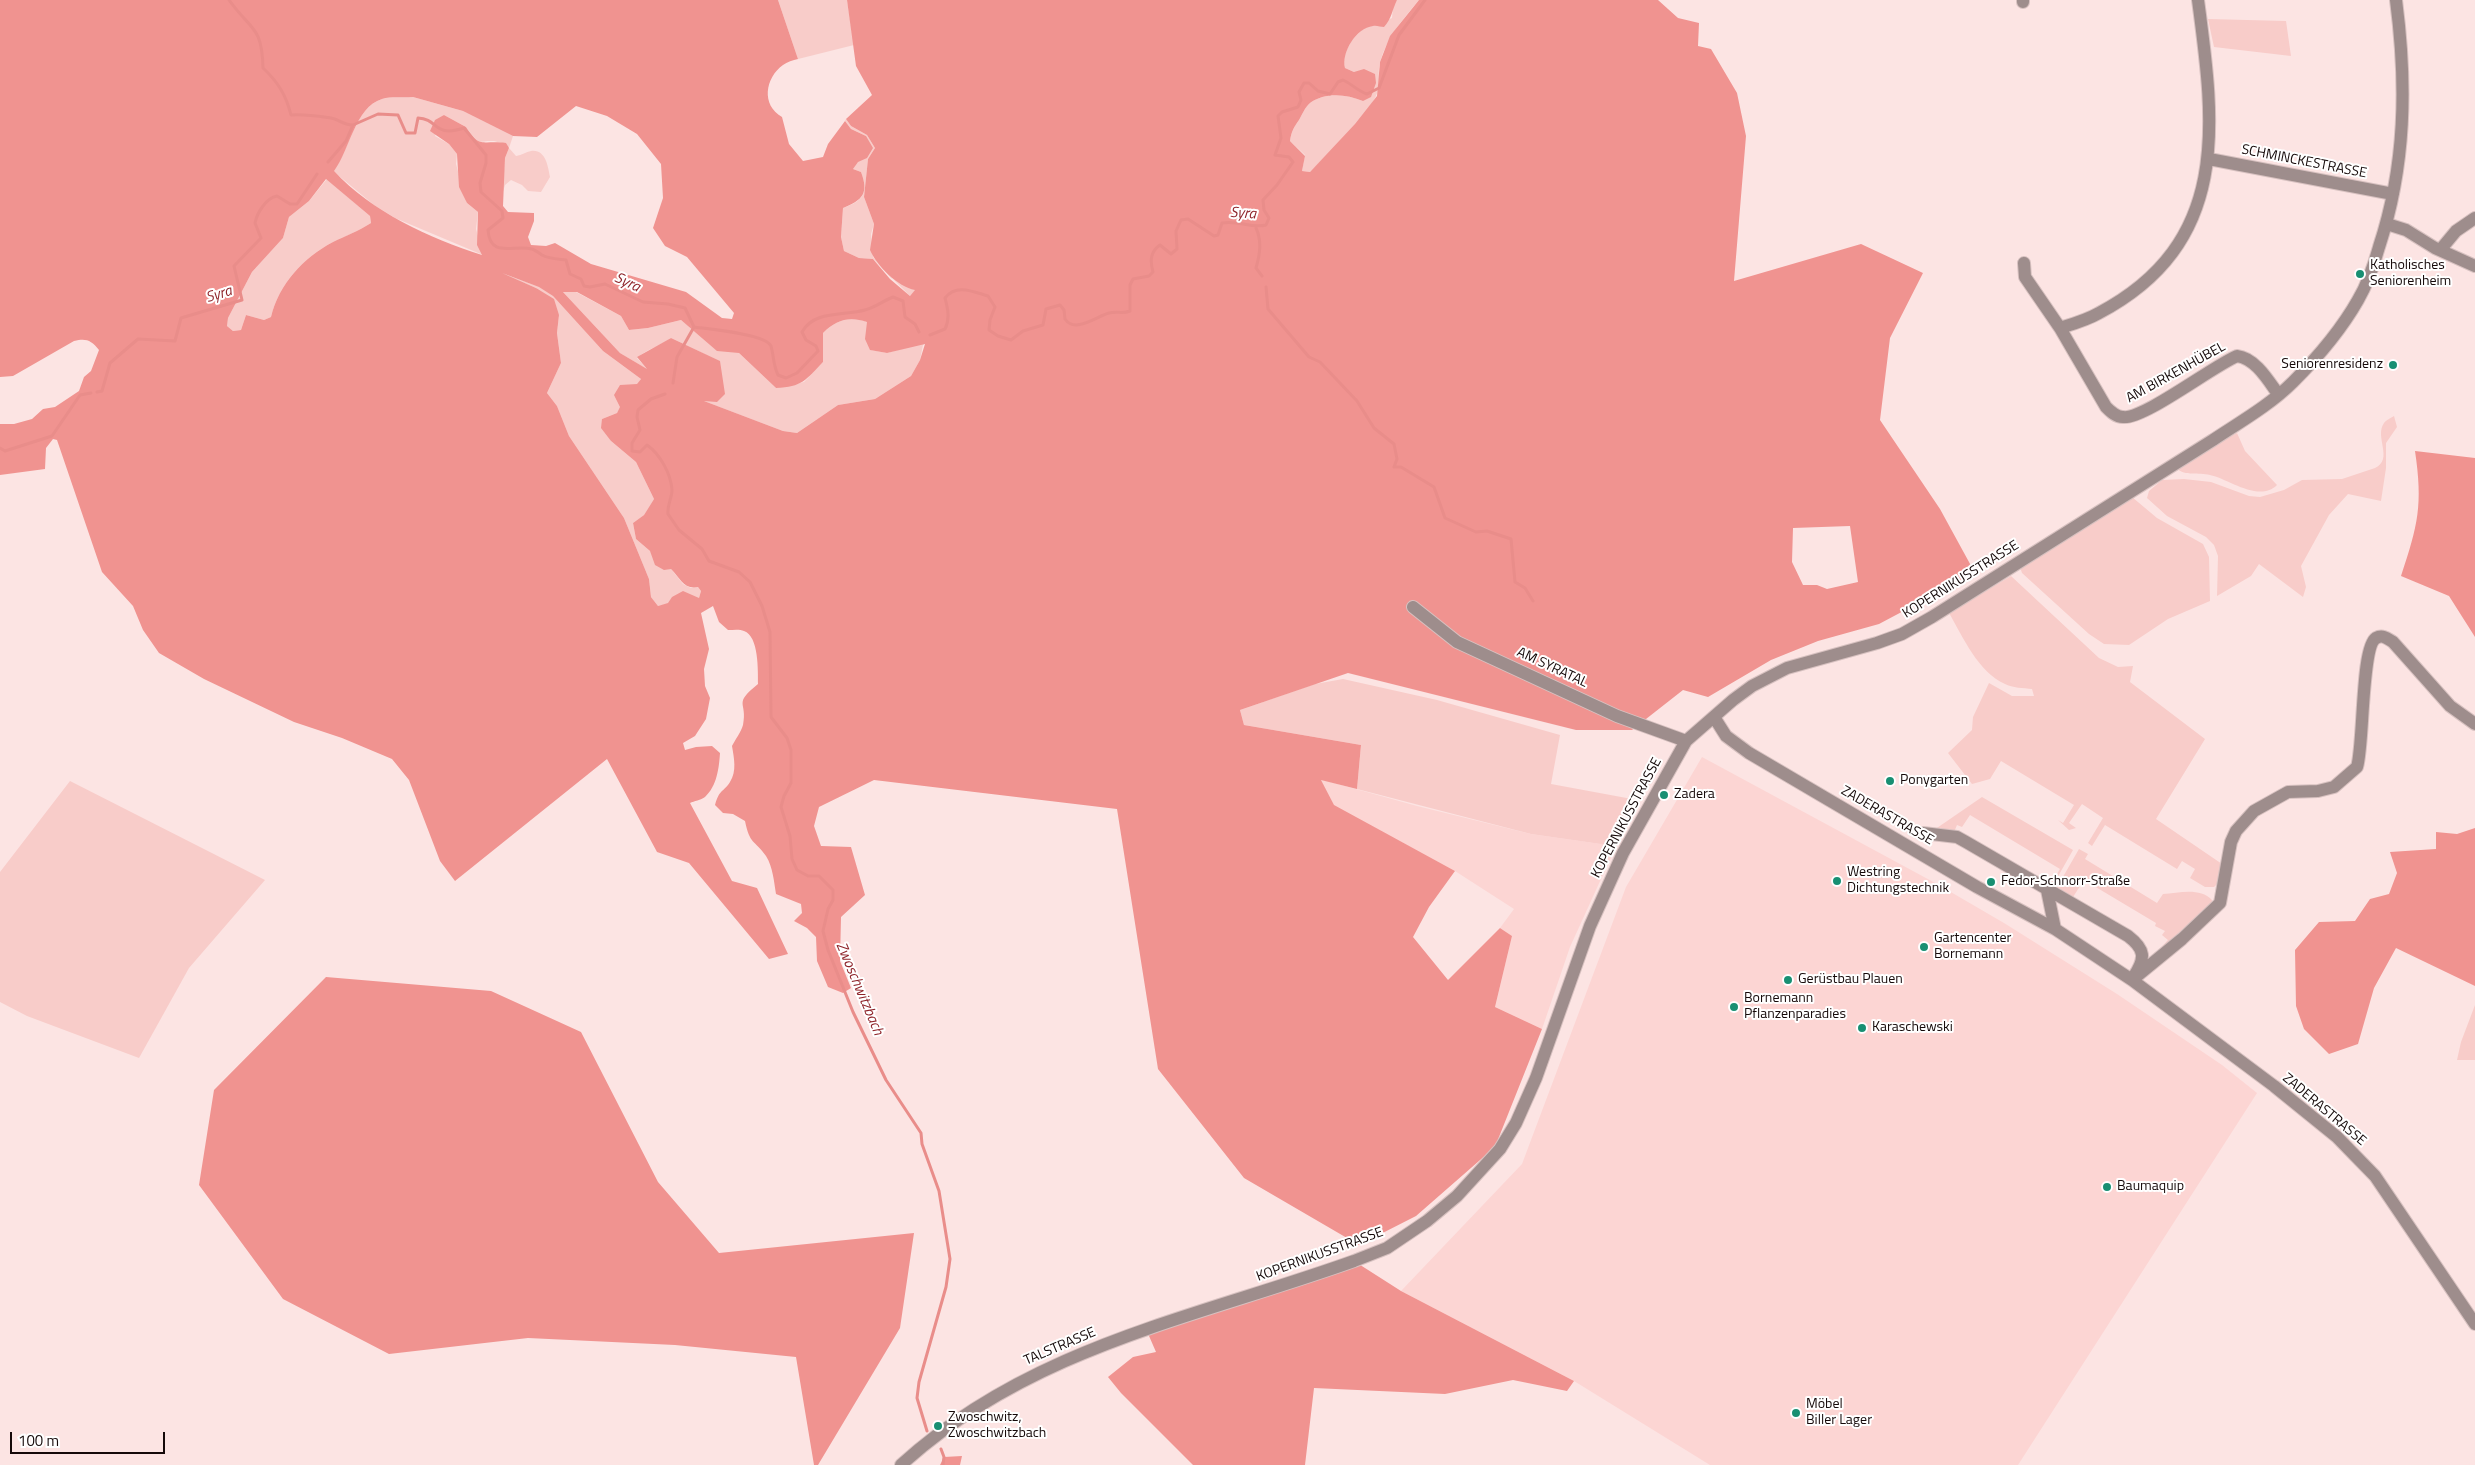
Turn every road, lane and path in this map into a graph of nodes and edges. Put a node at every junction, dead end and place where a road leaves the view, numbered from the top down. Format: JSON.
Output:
{"nodes":[{"id":1,"x":2198,"y":0,"type":"edge"},
{"id":2,"x":2396,"y":0,"type":"edge"},
{"id":3,"x":2209,"y":159,"type":"junction"},
{"id":4,"x":2393,"y":194,"type":"junction"},
{"id":5,"x":2475,"y":218,"type":"edge"},
{"id":6,"x":2387,"y":224,"type":"junction"},
{"id":7,"x":2441,"y":249,"type":"junction"},
{"id":8,"x":2024,"y":263,"type":"dead end"},
{"id":9,"x":2475,"y":266,"type":"edge"},
{"id":10,"x":2060,"y":328,"type":"junction"},
{"id":11,"x":2278,"y":394,"type":"junction"},
{"id":12,"x":1413,"y":607,"type":"dead end"},
{"id":13,"x":1714,"y":717,"type":"junction"},
{"id":14,"x":2475,"y":724,"type":"edge"},
{"id":15,"x":1686,"y":741,"type":"junction"},
{"id":16,"x":1923,"y":833,"type":"dead end"},
{"id":17,"x":2047,"y":890,"type":"junction"},
{"id":18,"x":2055,"y":929,"type":"junction"},
{"id":19,"x":2132,"y":980,"type":"junction"},
{"id":20,"x":1252,"y":1296,"type":"joint"},
{"id":21,"x":2475,"y":1324,"type":"edge"},
{"id":22,"x":901,"y":1465,"type":"edge"}],
"edges":[{"from":1,"to":3,"type":"street"},
{"from":2,"to":4,"type":"street","name":"KOPERNIKUSSTRASSE"},
{"from":3,"to":4,"type":"street","name":"SCHMINCKESTRASSE"},
{"from":3,"to":10,"type":"street"},
{"from":4,"to":6,"type":"street","name":"KOPERNIKUSSTRASSE"},
{"from":5,"to":7,"type":"street"},
{"from":6,"to":7,"type":"street"},
{"from":6,"to":11,"type":"street","name":"KOPERNIKUSSTRASSE"},
{"from":7,"to":9,"type":"street"},
{"from":8,"to":10,"type":"street","name":"AM BIRKENHÜBEL"},
{"from":10,"to":11,"type":"street","name":"AM BIRKENHÜBEL"},
{"from":11,"to":13,"type":"street","name":"KOPERNIKUSSTRASSE"},
{"from":12,"to":15,"type":"street","name":"AM SYRATAL"},
{"from":13,"to":15,"type":"street","name":"KOPERNIKUSSTRASSE"},
{"from":13,"to":18,"type":"street","name":"ZADERASTRASSE"},
{"from":14,"to":19,"type":"street"},
{"from":15,"to":20,"type":"street","name":"KOPERNIKUSSTRASSE"},
{"from":16,"to":17,"type":"street","name":"ZADERASTRASSE"},
{"from":17,"to":18,"type":"street"},
{"from":17,"to":19,"type":"street","name":"ZADERASTRASSE"},
{"from":18,"to":19,"type":"street","name":"ZADERASTRASSE"},
{"from":19,"to":21,"type":"street","name":"ZADERASTRASSE"},
{"from":20,"to":22,"type":"street","name":"TALSTRASSE"}]}
